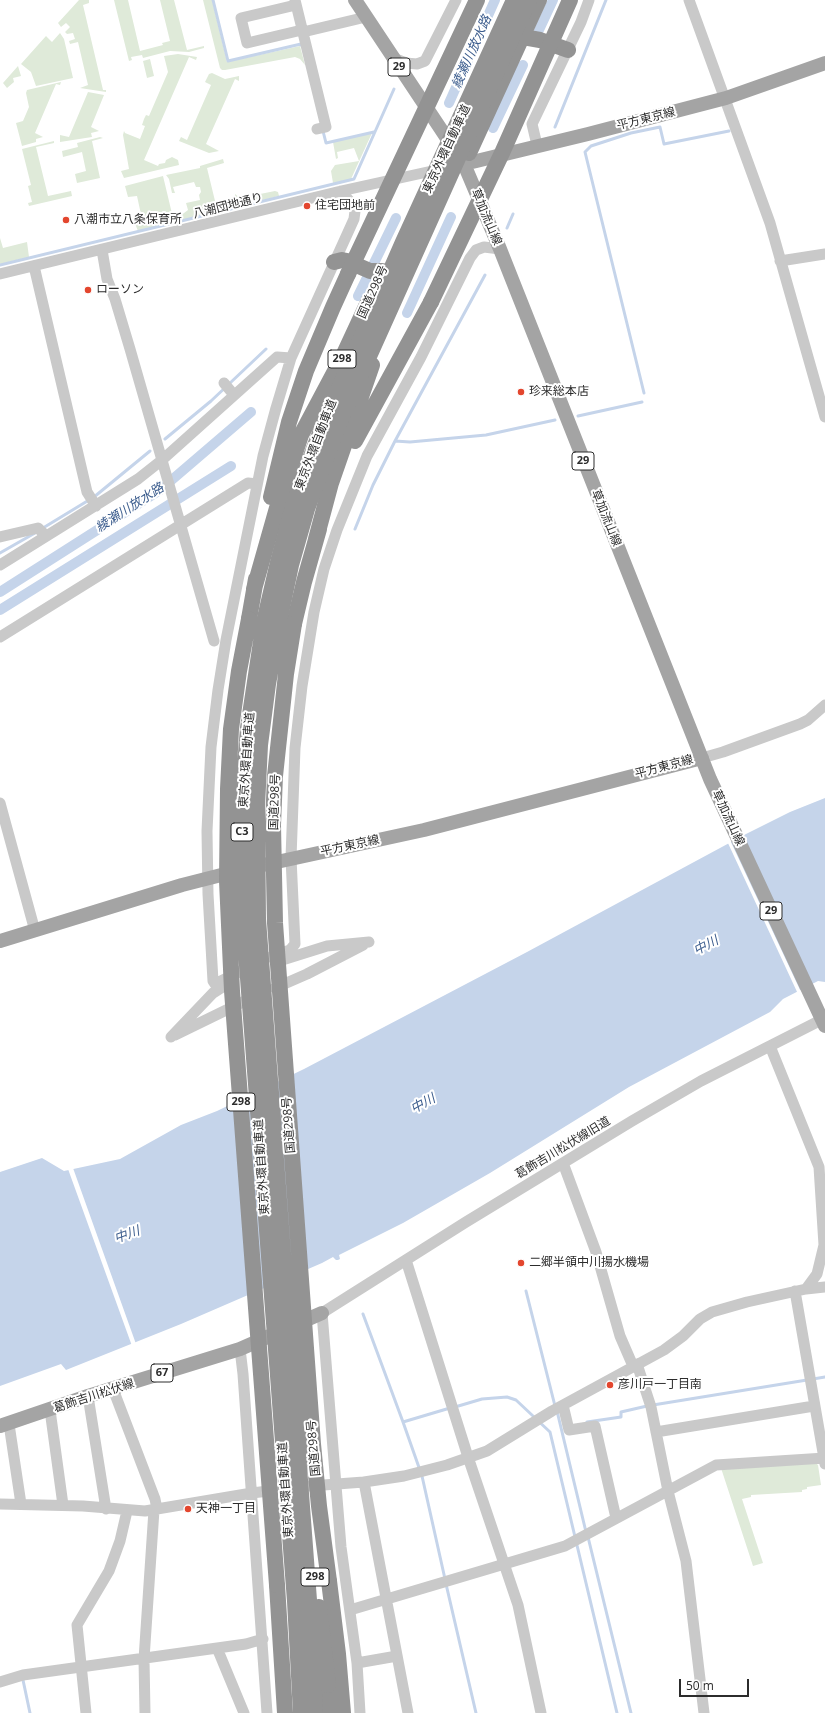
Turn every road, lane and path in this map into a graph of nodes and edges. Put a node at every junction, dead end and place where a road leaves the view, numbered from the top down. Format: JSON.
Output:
{"nodes":[{"id":1,"x":355,"y":0,"type":"edge"},
{"id":2,"x":456,"y":0,"type":"edge"},
{"id":3,"x":477,"y":0,"type":"edge"},
{"id":4,"x":505,"y":0,"type":"edge"},
{"id":5,"x":514,"y":0,"type":"edge"},
{"id":6,"x":529,"y":0,"type":"edge"},
{"id":7,"x":539,"y":0,"type":"edge"},
{"id":8,"x":570,"y":0,"type":"edge"},
{"id":9,"x":589,"y":0,"type":"edge"},
{"id":10,"x":689,"y":0,"type":"edge"},
{"id":11,"x":296,"y":3,"type":"edge"},
{"id":12,"x":366,"y":17,"type":"junction"},
{"id":13,"x":303,"y":31,"type":"junction"},
{"id":14,"x":523,"y":37,"type":"junction"},
{"id":15,"x":568,"y":50,"type":"junction"},
{"id":16,"x":393,"y":58,"type":"junction"},
{"id":17,"x":825,"y":63,"type":"edge"},
{"id":18,"x":726,"y":98,"type":"junction"},
{"id":19,"x":317,"y":129,"type":"dead end"},
{"id":20,"x":444,"y":134,"type":"junction"},
{"id":21,"x":537,"y":145,"type":"junction"},
{"id":22,"x":464,"y":164,"type":"junction"},
{"id":23,"x":426,"y":172,"type":"junction"},
{"id":24,"x":341,"y":191,"type":"junction"},
{"id":25,"x":500,"y":249,"type":"junction"},
{"id":26,"x":102,"y":250,"type":"junction"},
{"id":27,"x":825,"y":254,"type":"edge"},
{"id":28,"x":780,"y":261,"type":"junction"},
{"id":29,"x":334,"y":262,"type":"junction"},
{"id":30,"x":34,"y":266,"type":"junction"},
{"id":31,"x":382,"y":271,"type":"junction"},
{"id":32,"x":0,"y":274,"type":"edge"},
{"id":33,"x":291,"y":358,"type":"junction"},
{"id":34,"x":825,"y":417,"type":"edge"},
{"id":35,"x":162,"y":460,"type":"junction"},
{"id":36,"x":257,"y":484,"type":"junction"},
{"id":37,"x":92,"y":501,"type":"junction"},
{"id":38,"x":181,"y":525,"type":"junction"},
{"id":39,"x":43,"y":533,"type":"junction"},
{"id":40,"x":0,"y":537,"type":"edge"},
{"id":41,"x":316,"y":539,"type":"junction"},
{"id":42,"x":0,"y":565,"type":"edge"},
{"id":43,"x":254,"y":590,"type":"junction"},
{"id":44,"x":0,"y":637,"type":"edge"},
{"id":45,"x":214,"y":641,"type":"dead end"},
{"id":46,"x":825,"y":705,"type":"edge"},
{"id":47,"x":702,"y":758,"type":"junction"},
{"id":48,"x":0,"y":804,"type":"edge"},
{"id":49,"x":291,"y":858,"type":"junction"},
{"id":50,"x":208,"y":878,"type":"junction"},
{"id":51,"x":35,"y":931,"type":"junction"},
{"id":52,"x":0,"y":941,"type":"edge"},
{"id":53,"x":256,"y":964,"type":"junction"},
{"id":54,"x":822,"y":1019,"type":"edge"},
{"id":55,"x":770,"y":1046,"type":"junction"},
{"id":56,"x":563,"y":1163,"type":"junction"},
{"id":57,"x":406,"y":1260,"type":"junction"},
{"id":58,"x":825,"y":1287,"type":"edge"},
{"id":59,"x":806,"y":1289,"type":"junction"},
{"id":60,"x":795,"y":1292,"type":"junction"},
{"id":61,"x":322,"y":1313,"type":"junction"},
{"id":62,"x":240,"y":1350,"type":"junction"},
{"id":63,"x":635,"y":1365,"type":"junction"},
{"id":64,"x":113,"y":1388,"type":"junction"},
{"id":65,"x":88,"y":1396,"type":"junction"},
{"id":66,"x":563,"y":1405,"type":"junction"},
{"id":67,"x":814,"y":1406,"type":"junction"},
{"id":68,"x":50,"y":1410,"type":"junction"},
{"id":69,"x":4,"y":1425,"type":"edge"},
{"id":70,"x":656,"y":1432,"type":"junction"},
{"id":71,"x":468,"y":1458,"type":"junction"},
{"id":72,"x":825,"y":1460,"type":"edge"},
{"id":73,"x":298,"y":1469,"type":"junction"},
{"id":74,"x":364,"y":1482,"type":"junction"},
{"id":75,"x":336,"y":1483,"type":"junction"},
{"id":76,"x":668,"y":1491,"type":"junction"},
{"id":77,"x":252,"y":1493,"type":"junction"},
{"id":78,"x":0,"y":1504,"type":"edge"},
{"id":79,"x":21,"y":1504,"type":"junction"},
{"id":80,"x":63,"y":1506,"type":"junction"},
{"id":81,"x":106,"y":1509,"type":"junction"},
{"id":82,"x":155,"y":1509,"type":"junction"},
{"id":83,"x":127,"y":1511,"type":"junction"},
{"id":84,"x":616,"y":1518,"type":"junction"},
{"id":85,"x":504,"y":1565,"type":"junction"},
{"id":86,"x":386,"y":1599,"type":"junction"},
{"id":87,"x":350,"y":1610,"type":"junction"},
{"id":88,"x":263,"y":1639,"type":"junction"},
{"id":89,"x":217,"y":1648,"type":"junction"},
{"id":90,"x":396,"y":1656,"type":"junction"},
{"id":91,"x":144,"y":1659,"type":"junction"},
{"id":92,"x":356,"y":1663,"type":"junction"},
{"id":93,"x":81,"y":1667,"type":"junction"},
{"id":94,"x":0,"y":1682,"type":"edge"},
{"id":95,"x":86,"y":1713,"type":"edge"},
{"id":96,"x":145,"y":1713,"type":"edge"},
{"id":97,"x":244,"y":1713,"type":"edge"},
{"id":98,"x":267,"y":1713,"type":"edge"},
{"id":99,"x":285,"y":1713,"type":"edge"},
{"id":100,"x":301,"y":1713,"type":"edge"},
{"id":101,"x":315,"y":1713,"type":"edge"},
{"id":102,"x":330,"y":1713,"type":"edge"},
{"id":103,"x":343,"y":1713,"type":"edge"},
{"id":104,"x":360,"y":1713,"type":"edge"},
{"id":105,"x":408,"y":1713,"type":"edge"},
{"id":106,"x":541,"y":1713,"type":"edge"},
{"id":107,"x":704,"y":1713,"type":"edge"}],
"edges":[{"from":1,"to":12,"type":"main road","name":"草加流山線","number":"29"},
{"from":2,"to":16,"type":"street"},
{"from":3,"to":43,"type":"highway","name":"国道298号","number":"298","bridge":true},
{"from":4,"to":20,"type":"highway","name":"国道298号","number":"298"},
{"from":5,"to":100,"type":"highway","name":"東京外環自動車道","number":"C3","bridge":true},
{"from":6,"to":73,"type":"highway","name":"東京外環自動車道","number":"C3","bridge":true},
{"from":7,"to":14,"type":"highway","name":"国道298号","number":"298"},
{"from":8,"to":41,"type":"highway","name":"国道298号","number":"298","bridge":true},
{"from":9,"to":15,"type":"street"},
{"from":10,"to":18,"type":"street"},
{"from":11,"to":13,"type":"street"},
{"from":11,"to":13,"type":"street"},
{"from":12,"to":13,"type":"street"},
{"from":12,"to":16,"type":"main road","name":"草加流山線","number":"29"},
{"from":13,"to":19,"type":"street"},
{"from":14,"to":15,"type":"highway"},
{"from":14,"to":22,"type":"highway","name":"国道298号","number":"298"},
{"from":15,"to":21,"type":"street"},
{"from":16,"to":20,"type":"main road","name":"草加流山線","number":"29"},
{"from":17,"to":18,"type":"main road","name":"平方東京線"},
{"from":18,"to":21,"type":"main road","name":"平方東京線"},
{"from":18,"to":28,"type":"street"},
{"from":20,"to":22,"type":"main road","name":"草加流山線","number":"29"},
{"from":20,"to":23,"type":"highway","name":"国道298号","number":"298"},
{"from":21,"to":22,"type":"main road","name":"平方東京線"},
{"from":22,"to":23,"type":"street","name":"八潮団地通り"},
{"from":22,"to":25,"type":"main road","name":"草加流山線","number":"29"},
{"from":22,"to":41,"type":"highway","name":"国道298号","number":"298"},
{"from":23,"to":24,"type":"street","name":"八潮団地通り"},
{"from":23,"to":31,"type":"highway","name":"国道298号","number":"298"},
{"from":24,"to":26,"type":"street","name":"八潮団地通り"},
{"from":24,"to":29,"type":"street"},
{"from":25,"to":47,"type":"main road","name":"草加流山線","number":"29"},
{"from":25,"to":49,"type":"street"},
{"from":26,"to":30,"type":"street","name":"八潮団地通り"},
{"from":26,"to":35,"type":"street"},
{"from":27,"to":28,"type":"street"},
{"from":28,"to":34,"type":"street"},
{"from":29,"to":31,"type":"highway"},
{"from":29,"to":33,"type":"street"},
{"from":30,"to":32,"type":"street","name":"八潮団地通り"},
{"from":30,"to":37,"type":"street"},
{"from":31,"to":43,"type":"highway","name":"国道298号","number":"298"},
{"from":33,"to":35,"type":"street"},
{"from":33,"to":36,"type":"street"},
{"from":35,"to":37,"type":"street"},
{"from":35,"to":38,"type":"street"},
{"from":36,"to":38,"type":"street"},
{"from":36,"to":50,"type":"street"},
{"from":37,"to":39,"type":"street"},
{"from":38,"to":44,"type":"street"},
{"from":38,"to":45,"type":"street"},
{"from":39,"to":40,"type":"street"},
{"from":39,"to":42,"type":"street"},
{"from":41,"to":103,"type":"highway","name":"国道298号","number":"298","bridge":true},
{"from":43,"to":99,"type":"highway","name":"国道298号","number":"298","bridge":true},
{"from":46,"to":47,"type":"street"},
{"from":47,"to":49,"type":"main road","name":"平方東京線"},
{"from":47,"to":54,"type":"main road","name":"草加流山線","number":"29"},
{"from":48,"to":51,"type":"street"},
{"from":49,"to":50,"type":"main road","name":"平方東京線"},
{"from":49,"to":53,"type":"street"},
{"from":50,"to":51,"type":"main road","name":"平方東京線"},
{"from":50,"to":53,"type":"street"},
{"from":51,"to":52,"type":"main road","name":"平方東京線"},
{"from":53,"to":53,"type":"street"},
{"from":54,"to":55,"type":"street","name":"葛飾吉川松伏線旧道"},
{"from":55,"to":56,"type":"street","name":"葛飾吉川松伏線旧道"},
{"from":55,"to":59,"type":"street"},
{"from":56,"to":57,"type":"street","name":"葛飾吉川松伏線旧道"},
{"from":56,"to":63,"type":"street"},
{"from":57,"to":61,"type":"street","name":"葛飾吉川松伏線旧道"},
{"from":57,"to":71,"type":"street"},
{"from":58,"to":59,"type":"street"},
{"from":59,"to":60,"type":"street"},
{"from":60,"to":63,"type":"street"},
{"from":60,"to":67,"type":"street"},
{"from":61,"to":62,"type":"main road","name":"葛飾吉川松伏線","number":"67"},
{"from":61,"to":75,"type":"street"},
{"from":62,"to":64,"type":"main road","name":"葛飾吉川松伏線","number":"67"},
{"from":62,"to":77,"type":"street"},
{"from":63,"to":66,"type":"street"},
{"from":63,"to":70,"type":"street"},
{"from":64,"to":65,"type":"main road","name":"葛飾吉川松伏線","number":"67"},
{"from":64,"to":82,"type":"street"},
{"from":65,"to":68,"type":"main road","name":"葛飾吉川松伏線","number":"67"},
{"from":65,"to":81,"type":"street"},
{"from":66,"to":71,"type":"street"},
{"from":66,"to":84,"type":"street"},
{"from":67,"to":70,"type":"street"},
{"from":67,"to":72,"type":"street"},
{"from":68,"to":69,"type":"main road","name":"葛飾吉川松伏線","number":"67"},
{"from":68,"to":80,"type":"street"},
{"from":69,"to":79,"type":"street"},
{"from":70,"to":76,"type":"street"},
{"from":71,"to":74,"type":"street"},
{"from":71,"to":85,"type":"street"},
{"from":72,"to":76,"type":"street"},
{"from":73,"to":101,"type":"highway","name":"東京外環自動車道","number":"C3","bridge":true},
{"from":73,"to":102,"type":"highway","number":"298","bridge":true},
{"from":74,"to":75,"type":"street"},
{"from":74,"to":86,"type":"street"},
{"from":75,"to":77,"type":"street"},
{"from":75,"to":87,"type":"street"},
{"from":76,"to":84,"type":"street"},
{"from":76,"to":107,"type":"street"},
{"from":77,"to":82,"type":"street"},
{"from":77,"to":88,"type":"street"},
{"from":78,"to":79,"type":"street"},
{"from":79,"to":80,"type":"street"},
{"from":80,"to":81,"type":"street"},
{"from":81,"to":83,"type":"street"},
{"from":82,"to":83,"type":"street"},
{"from":82,"to":91,"type":"street"},
{"from":83,"to":93,"type":"street"},
{"from":84,"to":85,"type":"street"},
{"from":85,"to":86,"type":"street"},
{"from":85,"to":106,"type":"street"},
{"from":86,"to":87,"type":"street"},
{"from":86,"to":90,"type":"street"},
{"from":87,"to":92,"type":"street"},
{"from":88,"to":89,"type":"street"},
{"from":88,"to":98,"type":"street"},
{"from":89,"to":91,"type":"street"},
{"from":89,"to":97,"type":"street"},
{"from":90,"to":92,"type":"street"},
{"from":90,"to":105,"type":"street"},
{"from":91,"to":93,"type":"street"},
{"from":91,"to":96,"type":"street"},
{"from":92,"to":104,"type":"street"},
{"from":93,"to":94,"type":"street"},
{"from":93,"to":95,"type":"street"}]}
